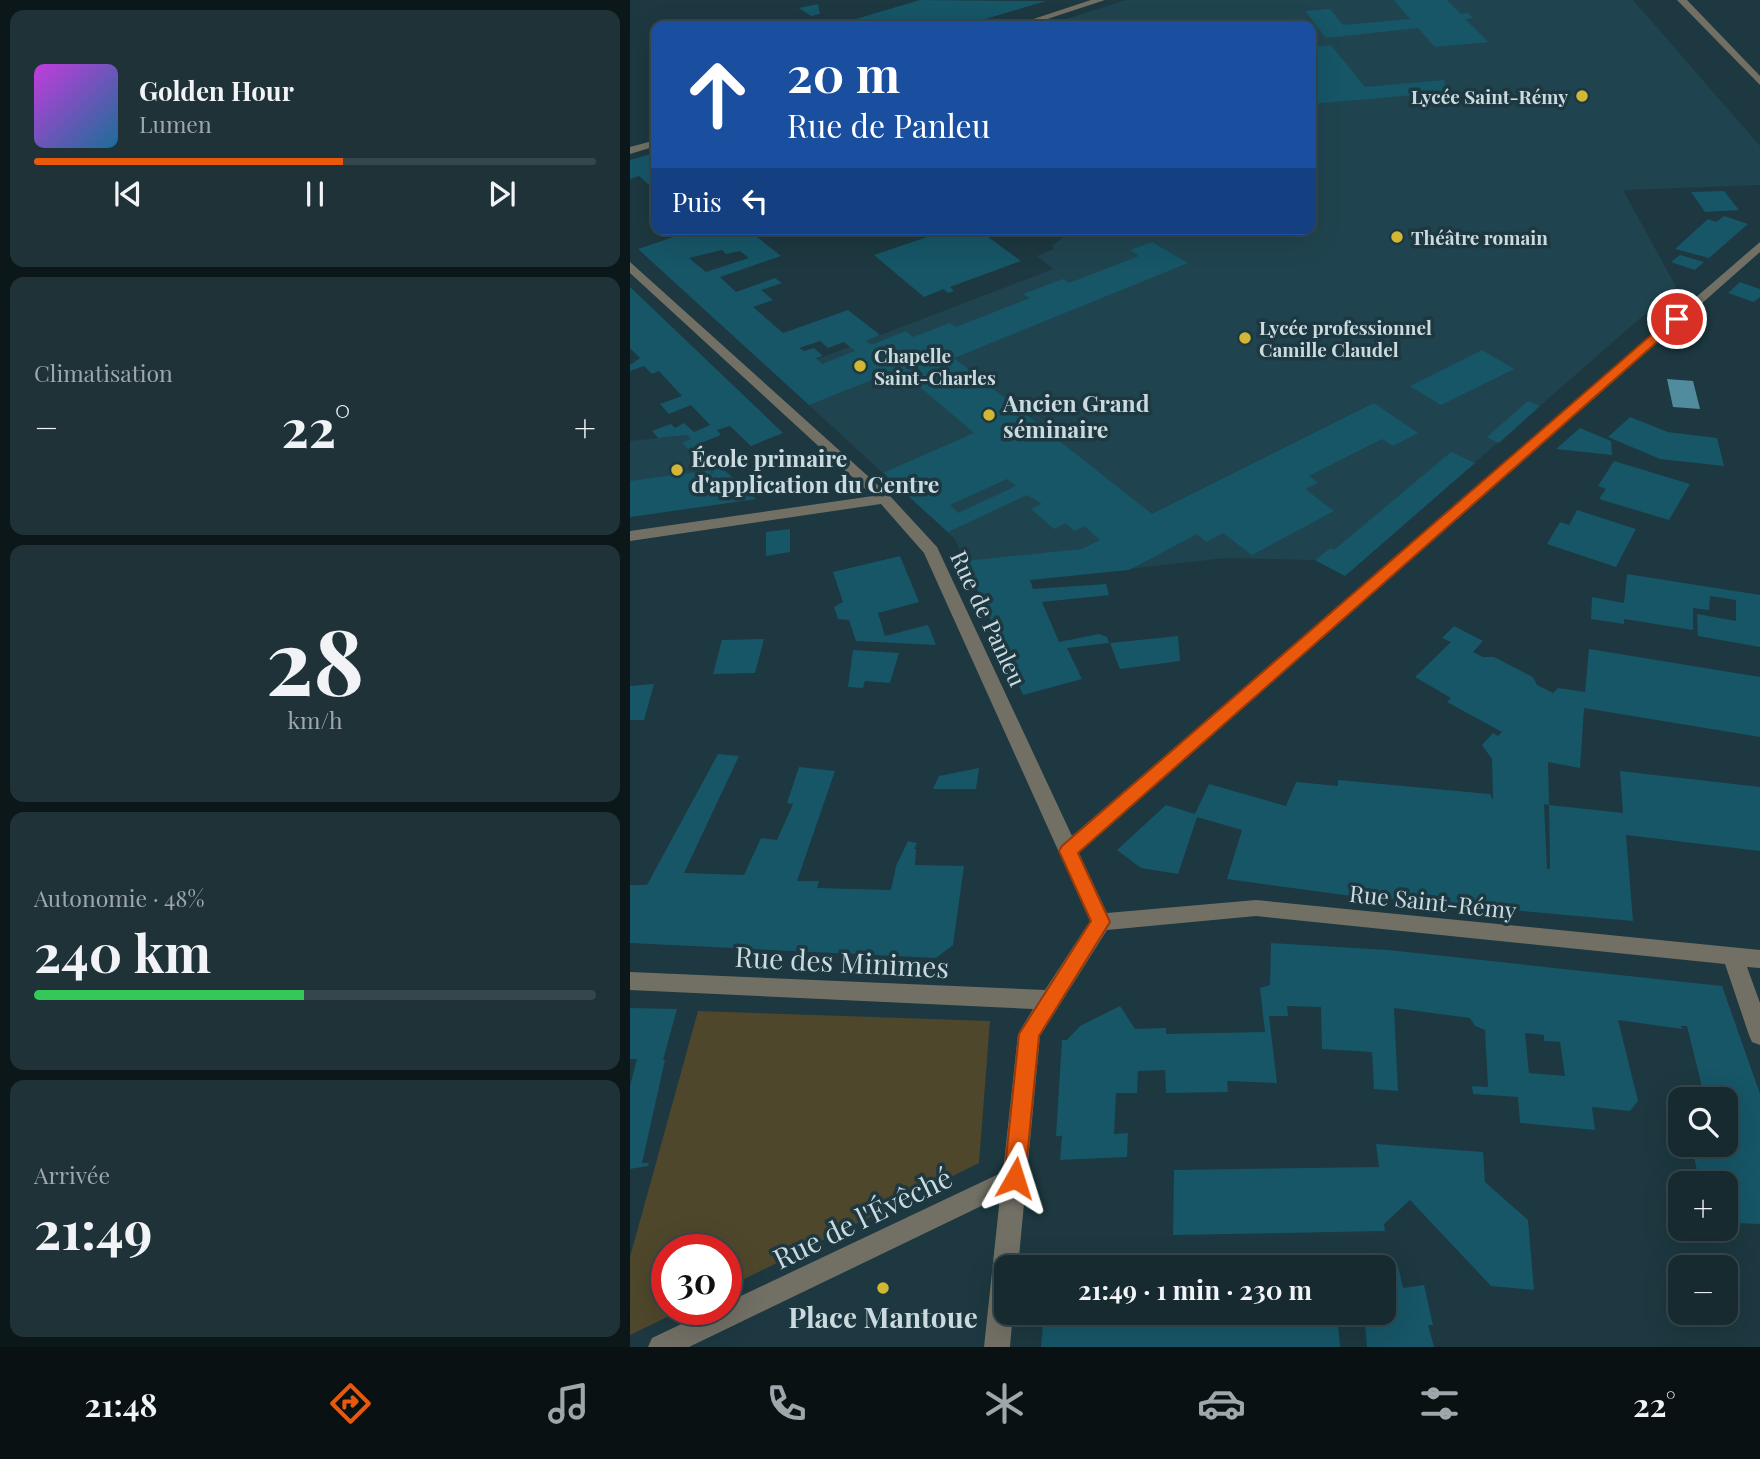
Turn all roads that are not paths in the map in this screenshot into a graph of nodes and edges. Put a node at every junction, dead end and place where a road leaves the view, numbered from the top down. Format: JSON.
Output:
{"nodes":[{"id":1,"x":1100,"y":0,"type":"edge"},
{"id":2,"x":1682,"y":0,"type":"edge"},
{"id":3,"x":1033,"y":21,"type":"edge"},
{"id":4,"x":1760,"y":82,"type":"edge"},
{"id":5,"x":651,"y":145,"type":"edge"},
{"id":6,"x":630,"y":151,"type":"edge"},
{"id":7,"x":1760,"y":246,"type":"edge"},
{"id":8,"x":630,"y":266,"type":"edge"},
{"id":9,"x":885,"y":499,"type":"junction"},
{"id":10,"x":630,"y":536,"type":"edge"},
{"id":11,"x":1068,"y":851,"type":"junction"},
{"id":12,"x":1101,"y":922,"type":"junction"},
{"id":13,"x":1733,"y":956,"type":"junction"},
{"id":14,"x":1760,"y":959,"type":"edge"},
{"id":15,"x":630,"y":981,"type":"edge"},
{"id":16,"x":1051,"y":1000,"type":"junction"},
{"id":17,"x":1760,"y":1035,"type":"edge"},
{"id":18,"x":1015,"y":1178,"type":"junction"},
{"id":19,"x":661,"y":1347,"type":"edge"},
{"id":20,"x":997,"y":1347,"type":"edge"}],
"edges":[{"from":1,"to":3,"type":"street"},
{"from":2,"to":4,"type":"street"},
{"from":5,"to":6,"type":"street"},
{"from":7,"to":11,"type":"street"},
{"from":8,"to":9,"type":"street","name":"Rue de Panleu"},
{"from":9,"to":10,"type":"street"},
{"from":9,"to":11,"type":"street","name":"Rue de Panleu"},
{"from":11,"to":12,"type":"street","name":"Rue de Panleu"},
{"from":12,"to":13,"type":"street","name":"Rue Saint-Rémy"},
{"from":12,"to":16,"type":"street"},
{"from":13,"to":14,"type":"street","name":"Rue Saint-Rémy"},
{"from":13,"to":17,"type":"street"},
{"from":15,"to":16,"type":"street","name":"Rue des Minimes"},
{"from":16,"to":18,"type":"street"},
{"from":18,"to":19,"type":"street","name":"Rue de l'Évêché"},
{"from":18,"to":20,"type":"street"}]}
